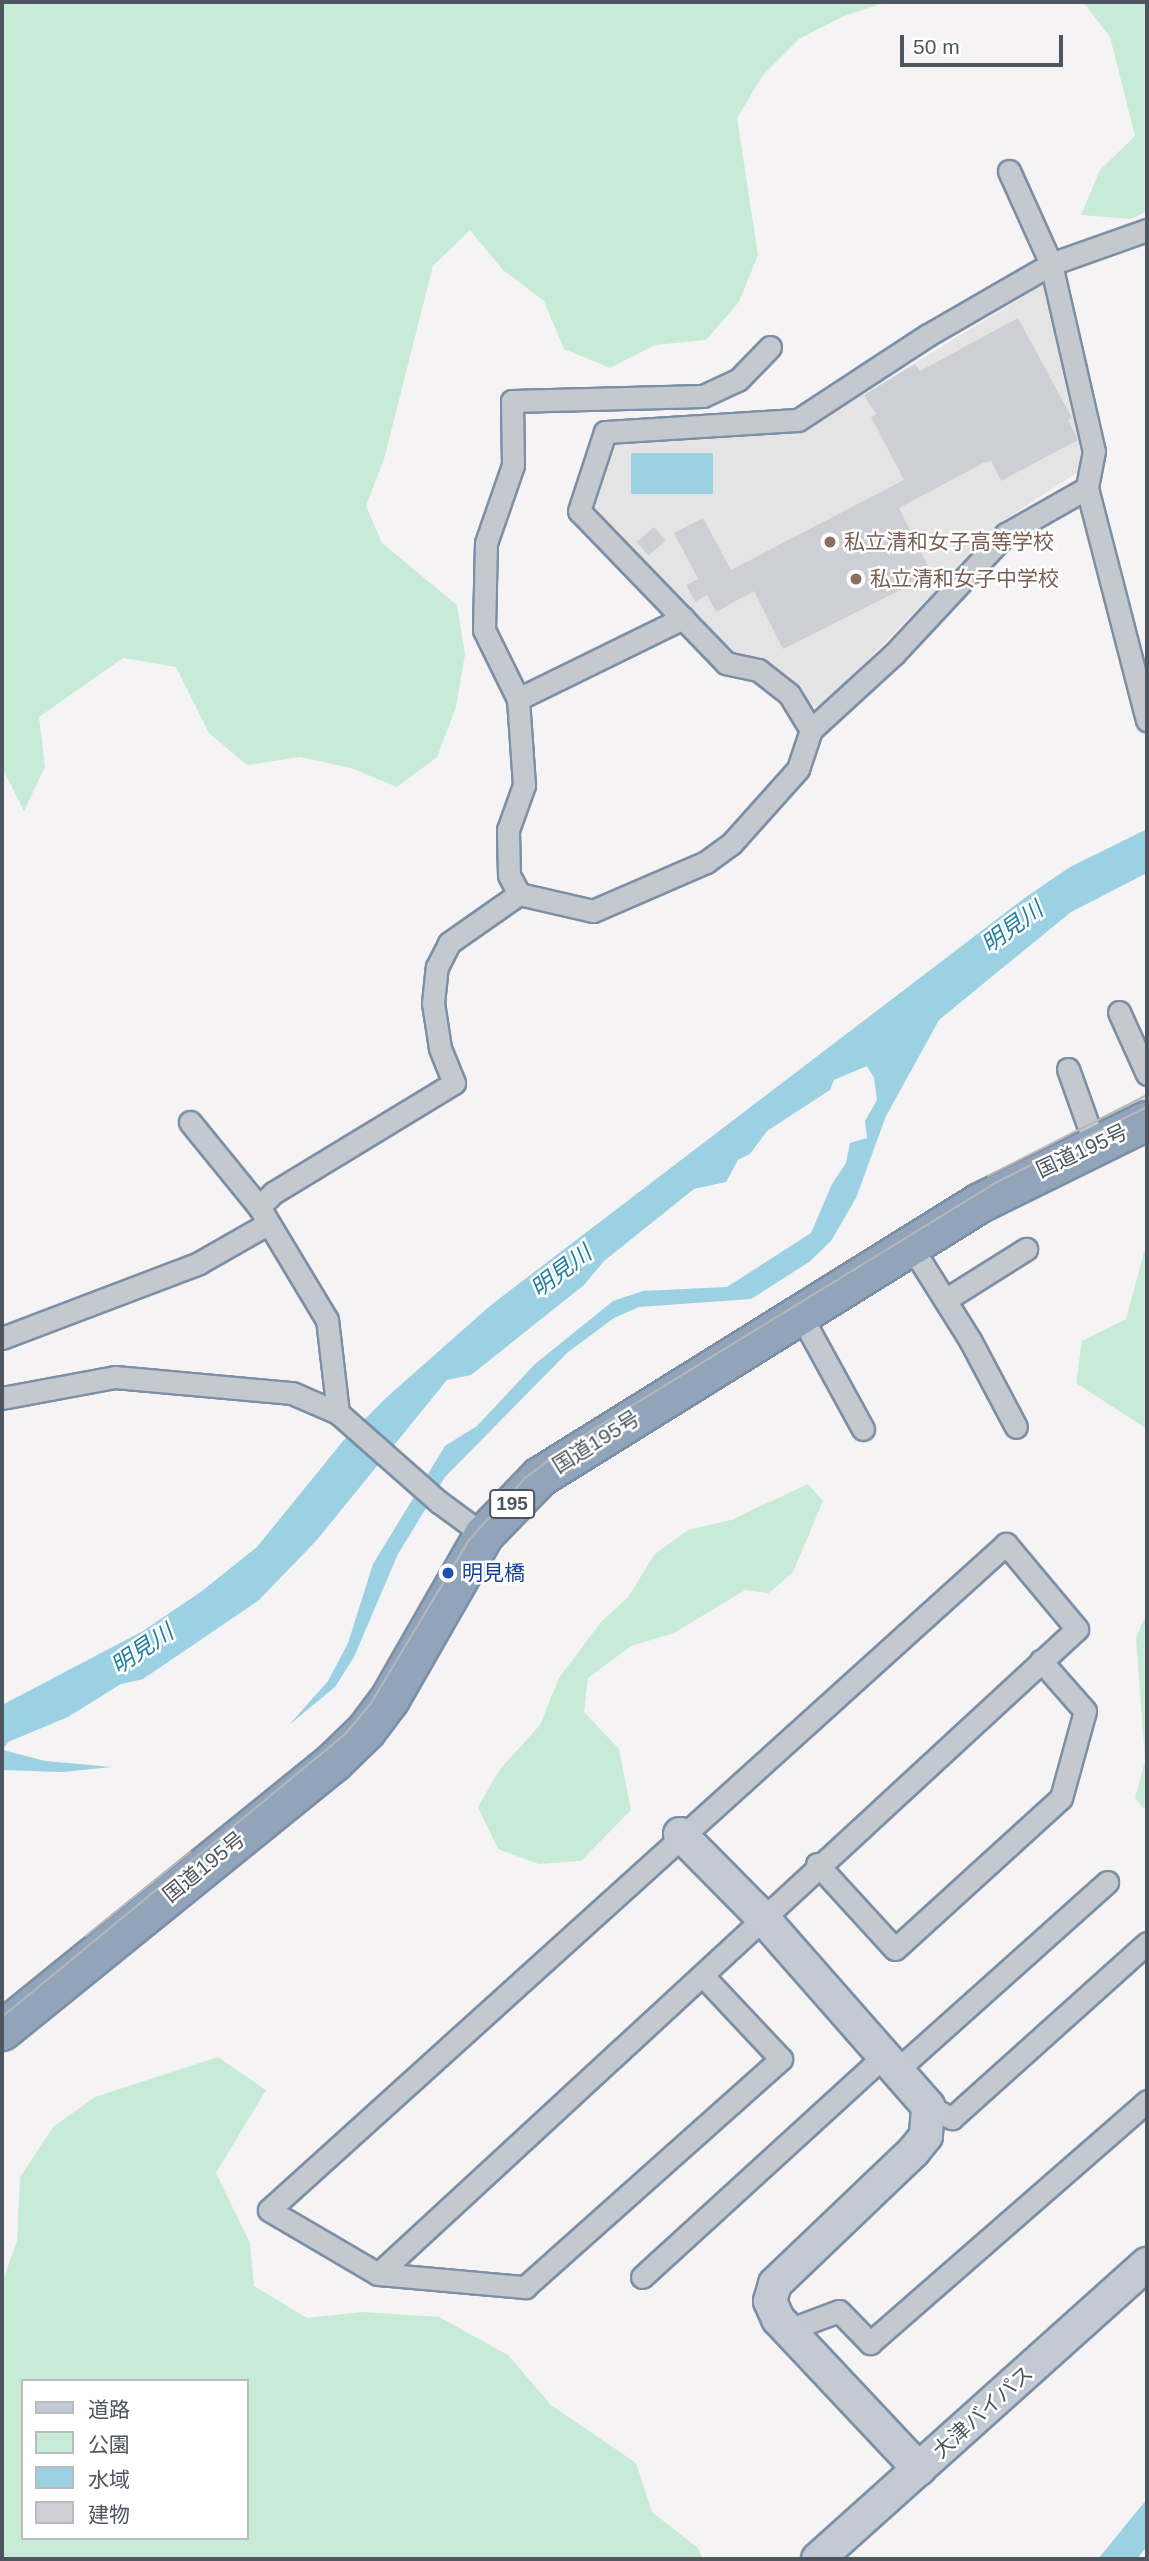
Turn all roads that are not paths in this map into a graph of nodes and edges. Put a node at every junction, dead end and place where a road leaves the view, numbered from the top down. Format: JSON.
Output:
{"nodes":[{"id":1,"x":1009,"y":171,"type":"dead end"},
{"id":2,"x":1147,"y":230,"type":"edge"},
{"id":3,"x":1051,"y":264,"type":"junction"},
{"id":4,"x":770,"y":347,"type":"dead end"},
{"id":5,"x":1087,"y":488,"type":"junction"},
{"id":6,"x":683,"y":618,"type":"junction"},
{"id":7,"x":518,"y":699,"type":"junction"},
{"id":8,"x":1147,"y":720,"type":"edge"},
{"id":9,"x":811,"y":730,"type":"junction"},
{"id":10,"x":519,"y":894,"type":"junction"},
{"id":11,"x":1119,"y":1012,"type":"dead end"},
{"id":12,"x":1068,"y":1069,"type":"dead end"},
{"id":13,"x":1147,"y":1074,"type":"edge"},
{"id":14,"x":1147,"y":1121,"type":"edge"},
{"id":15,"x":190,"y":1122,"type":"dead end"},
{"id":16,"x":1095,"y":1145,"type":"junction"},
{"id":17,"x":263,"y":1215,"type":"junction"},
{"id":18,"x":911,"y":1246,"type":"junction"},
{"id":19,"x":1026,"y":1250,"type":"dead end"},
{"id":20,"x":945,"y":1300,"type":"junction"},
{"id":21,"x":800,"y":1314,"type":"junction"},
{"id":22,"x":2,"y":1338,"type":"edge"},
{"id":23,"x":2,"y":1398,"type":"edge"},
{"id":24,"x":344,"y":1418,"type":"junction"},
{"id":25,"x":1016,"y":1427,"type":"dead end"},
{"id":26,"x":863,"y":1429,"type":"dead end"},
{"id":27,"x":484,"y":1535,"type":"junction"},
{"id":28,"x":1041,"y":1661,"type":"junction"},
{"id":29,"x":680,"y":1834,"type":"junction"},
{"id":30,"x":817,"y":1864,"type":"junction"},
{"id":31,"x":1107,"y":1882,"type":"dead end"},
{"id":32,"x":762,"y":1917,"type":"junction"},
{"id":33,"x":1147,"y":1943,"type":"edge"},
{"id":34,"x":702,"y":1975,"type":"junction"},
{"id":35,"x":2,"y":2031,"type":"edge"},
{"id":36,"x":890,"y":2063,"type":"junction"},
{"id":37,"x":1147,"y":2101,"type":"edge"},
{"id":38,"x":928,"y":2106,"type":"junction"},
{"id":39,"x":1147,"y":2264,"type":"edge"},
{"id":40,"x":378,"y":2274,"type":"junction"},
{"id":41,"x":642,"y":2277,"type":"dead end"},
{"id":42,"x":788,"y":2330,"type":"junction"},
{"id":43,"x":919,"y":2469,"type":"junction"},
{"id":44,"x":818,"y":2559,"type":"edge"}],
"edges":[{"from":1,"to":3,"type":"street"},
{"from":2,"to":3,"type":"street"},
{"from":3,"to":5,"type":"street"},
{"from":3,"to":6,"type":"street"},
{"from":4,"to":7,"type":"street"},
{"from":5,"to":8,"type":"street"},
{"from":5,"to":9,"type":"street"},
{"from":6,"to":7,"type":"street"},
{"from":6,"to":9,"type":"street"},
{"from":7,"to":10,"type":"street"},
{"from":9,"to":10,"type":"street"},
{"from":10,"to":17,"type":"street"},
{"from":11,"to":13,"type":"street"},
{"from":12,"to":16,"type":"street"},
{"from":14,"to":16,"type":"highway","name":"国道195号","number":"195"},
{"from":15,"to":17,"type":"street"},
{"from":16,"to":18,"type":"highway","name":"国道195号","number":"195"},
{"from":17,"to":22,"type":"street"},
{"from":17,"to":24,"type":"street"},
{"from":18,"to":20,"type":"street"},
{"from":18,"to":21,"type":"highway","name":"国道195号","number":"195"},
{"from":19,"to":20,"type":"street"},
{"from":20,"to":25,"type":"street"},
{"from":21,"to":26,"type":"street"},
{"from":21,"to":27,"type":"highway","name":"国道195号","number":"195"},
{"from":23,"to":24,"type":"street"},
{"from":24,"to":27,"type":"street"},
{"from":27,"to":35,"type":"highway","name":"国道195号","number":"195"},
{"from":28,"to":29,"type":"street"},
{"from":28,"to":30,"type":"street"},
{"from":28,"to":30,"type":"street"},
{"from":29,"to":32,"type":"street"},
{"from":29,"to":40,"type":"street"},
{"from":30,"to":32,"type":"street"},
{"from":31,"to":36,"type":"street"},
{"from":32,"to":34,"type":"street"},
{"from":32,"to":36,"type":"street"},
{"from":33,"to":38,"type":"street"},
{"from":34,"to":40,"type":"street"},
{"from":34,"to":40,"type":"street"},
{"from":36,"to":38,"type":"street"},
{"from":36,"to":41,"type":"street"},
{"from":37,"to":42,"type":"street"},
{"from":38,"to":42,"type":"street"},
{"from":39,"to":43,"type":"street","name":"大津バイパス"},
{"from":42,"to":43,"type":"street"},
{"from":43,"to":44,"type":"street","name":"大津バイパス"}]}
